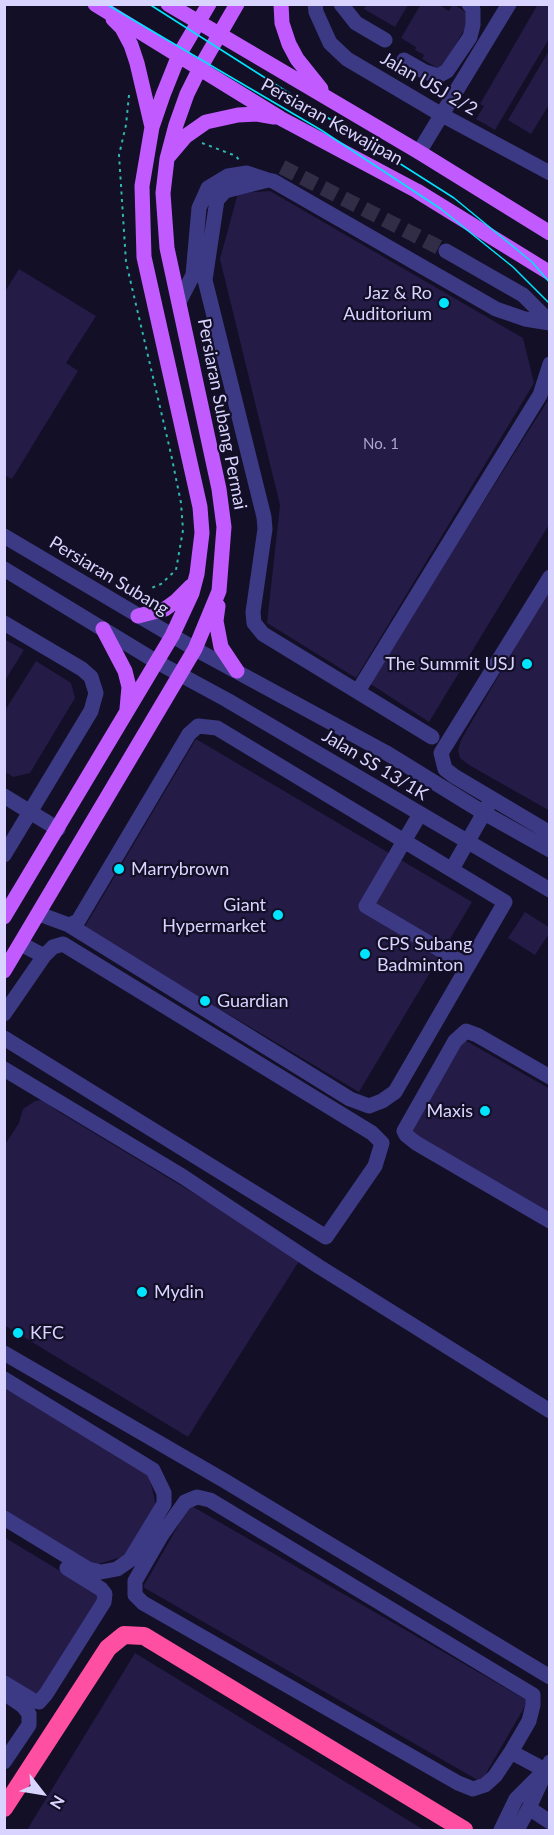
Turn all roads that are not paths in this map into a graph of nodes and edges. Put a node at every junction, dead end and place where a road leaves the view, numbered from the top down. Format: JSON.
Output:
{"nodes":[{"id":1,"x":168,"y":4,"type":"edge"},
{"id":2,"x":209,"y":4,"type":"edge"},
{"id":3,"x":237,"y":4,"type":"edge"},
{"id":4,"x":281,"y":4,"type":"edge"},
{"id":5,"x":315,"y":4,"type":"edge"},
{"id":6,"x":341,"y":4,"type":"edge"},
{"id":7,"x":469,"y":4,"type":"edge"},
{"id":8,"x":509,"y":4,"type":"edge"},
{"id":9,"x":99,"y":7,"type":"edge"},
{"id":10,"x":198,"y":22,"type":"junction"},
{"id":11,"x":219,"y":34,"type":"junction"},
{"id":12,"x":385,"y":40,"type":"dead end"},
{"id":13,"x":178,"y":54,"type":"junction"},
{"id":14,"x":404,"y":60,"type":"dead end"},
{"id":15,"x":200,"y":68,"type":"junction"},
{"id":16,"x":334,"y":102,"type":"junction"},
{"id":17,"x":442,"y":115,"type":"junction"},
{"id":18,"x":280,"y":118,"type":"junction"},
{"id":19,"x":152,"y":127,"type":"junction"},
{"id":20,"x":419,"y":152,"type":"junction"},
{"id":21,"x":549,"y":155,"type":"edge"},
{"id":22,"x":167,"y":159,"type":"junction"},
{"id":23,"x":545,"y":171,"type":"edge"},
{"id":24,"x":268,"y":180,"type":"junction"},
{"id":25,"x":549,"y":233,"type":"edge"},
{"id":26,"x":446,"y":251,"type":"tunnel mouth"},
{"id":27,"x":549,"y":273,"type":"edge"},
{"id":28,"x":179,"y":302,"type":"junction"},
{"id":29,"x":549,"y":322,"type":"edge"},
{"id":30,"x":549,"y":364,"type":"edge"},
{"id":31,"x":545,"y":392,"type":"edge"},
{"id":32,"x":4,"y":536,"type":"edge"},
{"id":33,"x":4,"y":569,"type":"edge"},
{"id":34,"x":549,"y":578,"type":"edge"},
{"id":35,"x":196,"y":579,"type":"junction"},
{"id":36,"x":219,"y":591,"type":"junction"},
{"id":37,"x":138,"y":616,"type":"junction"},
{"id":38,"x":4,"y":623,"type":"edge"},
{"id":39,"x":103,"y":629,"type":"junction"},
{"id":40,"x":172,"y":636,"type":"junction"},
{"id":41,"x":195,"y":649,"type":"junction"},
{"id":42,"x":157,"y":662,"type":"junction"},
{"id":43,"x":237,"y":671,"type":"junction"},
{"id":44,"x":180,"y":674,"type":"junction"},
{"id":45,"x":358,"y":691,"type":"junction"},
{"id":46,"x":124,"y":717,"type":"junction"},
{"id":47,"x":432,"y":737,"type":"dead end"},
{"id":48,"x":4,"y":796,"type":"edge"},
{"id":49,"x":492,"y":799,"type":"junction"},
{"id":50,"x":30,"y":812,"type":"junction"},
{"id":51,"x":484,"y":813,"type":"junction"},
{"id":52,"x":420,"y":814,"type":"junction"},
{"id":53,"x":58,"y":829,"type":"junction"},
{"id":54,"x":549,"y":833,"type":"edge"},
{"id":55,"x":404,"y":841,"type":"junction"},
{"id":56,"x":468,"y":843,"type":"junction"},
{"id":57,"x":549,"y":850,"type":"edge"},
{"id":58,"x":4,"y":855,"type":"edge"},
{"id":59,"x":452,"y":869,"type":"junction"},
{"id":60,"x":549,"y":890,"type":"edge"},
{"id":61,"x":39,"y":914,"type":"junction"},
{"id":62,"x":4,"y":917,"type":"edge"},
{"id":63,"x":69,"y":925,"type":"junction"},
{"id":64,"x":21,"y":944,"type":"junction"},
{"id":65,"x":44,"y":956,"type":"junction"},
{"id":66,"x":468,"y":966,"type":"junction"},
{"id":67,"x":4,"y":971,"type":"edge"},
{"id":68,"x":4,"y":1014,"type":"edge"},
{"id":69,"x":4,"y":1038,"type":"edge"},
{"id":70,"x":4,"y":1069,"type":"edge"},
{"id":71,"x":549,"y":1077,"type":"edge"},
{"id":72,"x":549,"y":1221,"type":"edge"},
{"id":73,"x":4,"y":1353,"type":"edge"},
{"id":74,"x":4,"y":1379,"type":"edge"},
{"id":75,"x":549,"y":1411,"type":"edge"},
{"id":76,"x":4,"y":1518,"type":"edge"},
{"id":77,"x":4,"y":1530,"type":"edge"},
{"id":78,"x":549,"y":1677,"type":"edge"},
{"id":79,"x":4,"y":1683,"type":"edge"},
{"id":80,"x":4,"y":1694,"type":"edge"},
{"id":81,"x":512,"y":1752,"type":"junction"},
{"id":82,"x":4,"y":1762,"type":"edge"},
{"id":83,"x":547,"y":1766,"type":"edge"},
{"id":84,"x":4,"y":1808,"type":"edge"},
{"id":85,"x":529,"y":1808,"type":"junction"},
{"id":86,"x":549,"y":1822,"type":"edge"},
{"id":87,"x":464,"y":1830,"type":"edge"},
{"id":88,"x":501,"y":1830,"type":"edge"},
{"id":89,"x":517,"y":1830,"type":"edge"}],
"edges":[{"from":1,"to":10,"type":"main road","name":"Persiaran Kewajipan"},
{"from":2,"to":10,"type":"main road"},
{"from":3,"to":11,"type":"main road","name":"Persiaran Subang Permai"},
{"from":4,"to":16,"type":"main road"},
{"from":5,"to":17,"type":"street","name":"Jalan USJ 2/2"},
{"from":6,"to":12,"type":"street"},
{"from":7,"to":14,"type":"street"},
{"from":8,"to":17,"type":"street"},
{"from":9,"to":13,"type":"main road","name":"Persiaran Kewajipan"},
{"from":9,"to":19,"type":"main road"},
{"from":10,"to":11,"type":"main road","name":"Persiaran Kewajipan"},
{"from":10,"to":13,"type":"main road"},
{"from":11,"to":15,"type":"main road","name":"Persiaran Subang Permai"},
{"from":11,"to":16,"type":"main road","name":"Persiaran Kewajipan"},
{"from":13,"to":15,"type":"main road","name":"Persiaran Kewajipan"},
{"from":13,"to":19,"type":"main road"},
{"from":15,"to":18,"type":"main road","name":"Persiaran Kewajipan"},
{"from":15,"to":22,"type":"main road","name":"Persiaran Subang Permai"},
{"from":16,"to":20,"type":"main road","name":"Persiaran Kewajipan"},
{"from":17,"to":20,"type":"street"},
{"from":17,"to":23,"type":"street","name":"Jalan USJ 2/2"},
{"from":18,"to":22,"type":"main road"},
{"from":18,"to":27,"type":"main road","name":"Persiaran Kewajipan"},
{"from":19,"to":35,"type":"main road"},
{"from":20,"to":25,"type":"main road","name":"Persiaran Kewajipan"},
{"from":21,"to":23,"type":"street"},
{"from":22,"to":28,"type":"main road","name":"Persiaran Subang Permai"},
{"from":24,"to":28,"type":"street"},
{"from":24,"to":29,"type":"street"},
{"from":24,"to":45,"type":"street"},
{"from":26,"to":29,"type":"street"},
{"from":28,"to":36,"type":"main road","name":"Persiaran Subang Permai"},
{"from":30,"to":31,"type":"street"},
{"from":31,"to":45,"type":"street"},
{"from":32,"to":37,"type":"street","name":"Persiaran Subang"},
{"from":33,"to":39,"type":"street"},
{"from":34,"to":49,"type":"street"},
{"from":35,"to":37,"type":"main road"},
{"from":35,"to":40,"type":"main road"},
{"from":36,"to":41,"type":"main road","name":"Persiaran Subang Permai"},
{"from":36,"to":43,"type":"main road"},
{"from":37,"to":40,"type":"street","name":"Persiaran Subang"},
{"from":38,"to":50,"type":"street"},
{"from":39,"to":42,"type":"street"},
{"from":39,"to":46,"type":"main road"},
{"from":40,"to":41,"type":"street","name":"Persiaran Subang"},
{"from":40,"to":42,"type":"main road"},
{"from":41,"to":43,"type":"street","name":"Jalan SS 13/1K"},
{"from":41,"to":44,"type":"main road","name":"Persiaran Subang Permai"},
{"from":42,"to":44,"type":"street"},
{"from":42,"to":46,"type":"main road"},
{"from":43,"to":51,"type":"street","name":"Jalan SS 13/1K"},
{"from":44,"to":52,"type":"street","name":"Jalan SS 13/1K"},
{"from":44,"to":61,"type":"main road","name":"Persiaran Subang Permai"},
{"from":45,"to":47,"type":"street"},
{"from":46,"to":53,"type":"main road"},
{"from":48,"to":50,"type":"street"},
{"from":49,"to":51,"type":"street"},
{"from":49,"to":54,"type":"street"},
{"from":50,"to":53,"type":"street"},
{"from":50,"to":58,"type":"street"},
{"from":51,"to":56,"type":"street"},
{"from":51,"to":57,"type":"street","name":"Jalan SS 13/1K"},
{"from":52,"to":55,"type":"street"},
{"from":52,"to":56,"type":"street","name":"Jalan SS 13/1K"},
{"from":53,"to":62,"type":"main road"},
{"from":55,"to":59,"type":"street"},
{"from":55,"to":63,"type":"street"},
{"from":55,"to":66,"type":"street"},
{"from":56,"to":59,"type":"street"},
{"from":56,"to":60,"type":"street","name":"Jalan SS 13/1K"},
{"from":59,"to":66,"type":"street"},
{"from":61,"to":63,"type":"street"},
{"from":61,"to":64,"type":"main road","name":"Persiaran Subang Permai"},
{"from":63,"to":66,"type":"street"},
{"from":64,"to":65,"type":"street"},
{"from":64,"to":67,"type":"main road","name":"Persiaran Subang Permai"},
{"from":65,"to":68,"type":"street"},
{"from":65,"to":69,"type":"street"},
{"from":70,"to":75,"type":"street"},
{"from":71,"to":72,"type":"street"},
{"from":73,"to":78,"type":"street"},
{"from":74,"to":76,"type":"street"},
{"from":77,"to":79,"type":"street"},
{"from":80,"to":82,"type":"street"},
{"from":81,"to":81,"type":"street"},
{"from":81,"to":83,"type":"street"},
{"from":83,"to":85,"type":"street"},
{"from":83,"to":88,"type":"street"},
{"from":84,"to":87,"type":"highway"},
{"from":85,"to":86,"type":"street"},
{"from":85,"to":89,"type":"street"}]}
